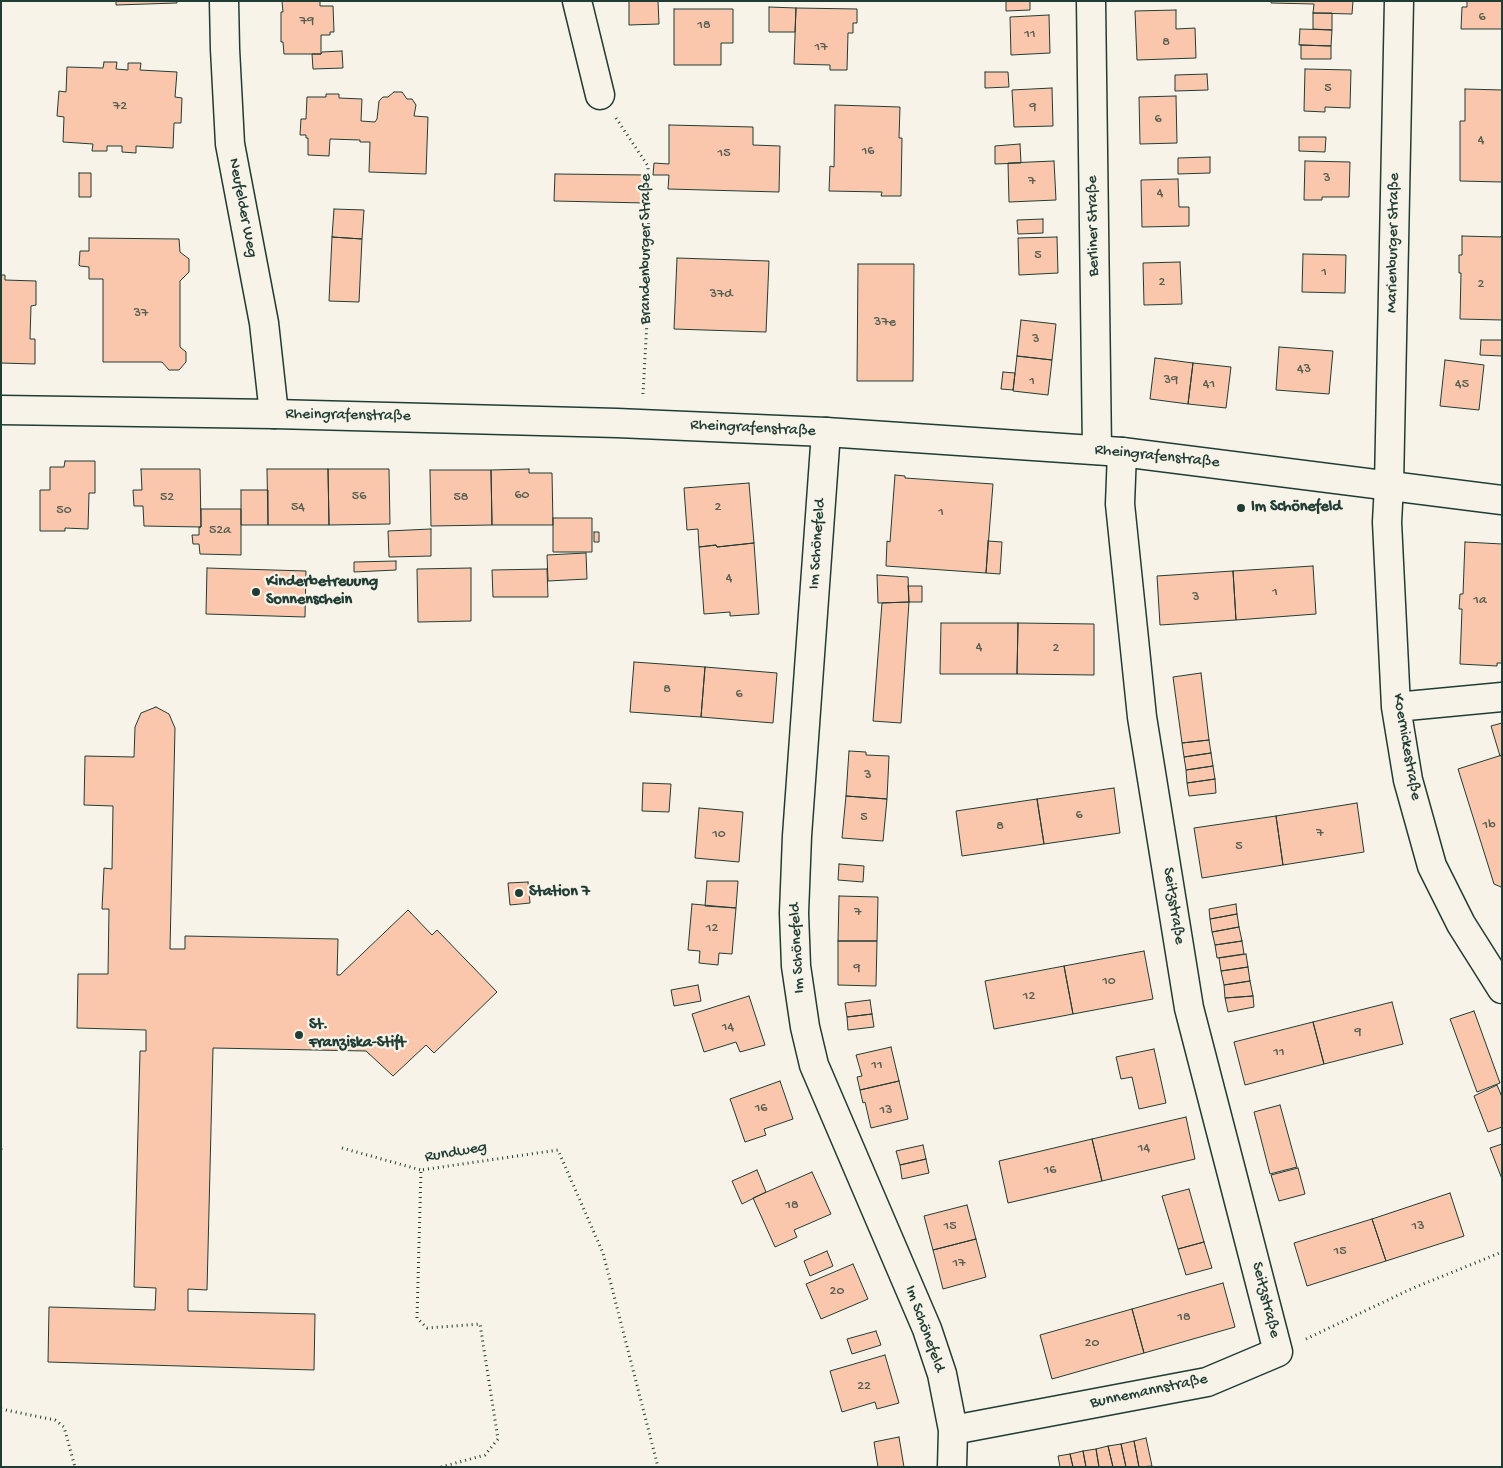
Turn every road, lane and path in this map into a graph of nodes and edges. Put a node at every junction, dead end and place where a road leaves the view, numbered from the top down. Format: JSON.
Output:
{"nodes":[{"id":1,"x":224,"y":1,"type":"edge"},
{"id":2,"x":577,"y":1,"type":"edge"},
{"id":3,"x":1091,"y":1,"type":"edge"},
{"id":4,"x":1399,"y":1,"type":"edge"},
{"id":5,"x":600,"y":95,"type":"joint"},
{"id":6,"x":1,"y":410,"type":"edge"},
{"id":7,"x":274,"y":414,"type":"junction"},
{"id":8,"x":642,"y":424,"type":"junction"},
{"id":9,"x":826,"y":432,"type":"junction"},
{"id":10,"x":1110,"y":451,"type":"junction"},
{"id":11,"x":1389,"y":485,"type":"junction"},
{"id":12,"x":1502,"y":500,"type":"edge"},
{"id":13,"x":1502,"y":696,"type":"edge"},
{"id":14,"x":1396,"y":707,"type":"junction"},
{"id":15,"x":1502,"y":989,"type":"edge"},
{"id":16,"x":342,"y":1148,"type":"dead end"},
{"id":17,"x":421,"y":1170,"type":"junction"},
{"id":18,"x":1502,"y":1252,"type":"edge"},
{"id":19,"x":1278,"y":1352,"type":"junction"},
{"id":20,"x":1,"y":1409,"type":"edge"},
{"id":21,"x":953,"y":1430,"type":"junction"},
{"id":22,"x":75,"y":1467,"type":"edge"},
{"id":23,"x":441,"y":1467,"type":"edge"},
{"id":24,"x":658,"y":1467,"type":"edge"},
{"id":25,"x":952,"y":1467,"type":"edge"}],
"edges":[{"from":1,"to":7,"type":"street","name":"Neufelder Weg"},
{"from":2,"to":5,"type":"street"},
{"from":3,"to":10,"type":"street","name":"Berliner Straße"},
{"from":4,"to":11,"type":"street","name":"Marienburger Straße"},
{"from":5,"to":8,"type":"path","name":"Brandenburger Straße"},
{"from":6,"to":7,"type":"street","name":"Rheingrafenstraße"},
{"from":7,"to":8,"type":"street","name":"Rheingrafenstraße"},
{"from":8,"to":9,"type":"street","name":"Rheingrafenstraße"},
{"from":9,"to":10,"type":"street","name":"Rheingrafenstraße"},
{"from":9,"to":21,"type":"street","name":"Im Schönefeld"},
{"from":10,"to":11,"type":"street","name":"Rheingrafenstraße"},
{"from":10,"to":19,"type":"street","name":"Seitzstraße"},
{"from":11,"to":12,"type":"street","name":"Rheingrafenstraße"},
{"from":11,"to":14,"type":"street","name":"Koernickestraße"},
{"from":13,"to":14,"type":"street"},
{"from":14,"to":15,"type":"street","name":"Koernickestraße"},
{"from":16,"to":17,"type":"path"},
{"from":17,"to":23,"type":"path","name":"Rundweg"},
{"from":17,"to":24,"type":"path","name":"Rundweg"},
{"from":18,"to":19,"type":"path"},
{"from":19,"to":21,"type":"street","name":"Bunnemannstraße"},
{"from":20,"to":22,"type":"path"},
{"from":21,"to":25,"type":"street","name":"Im Schönefeld"}]}
